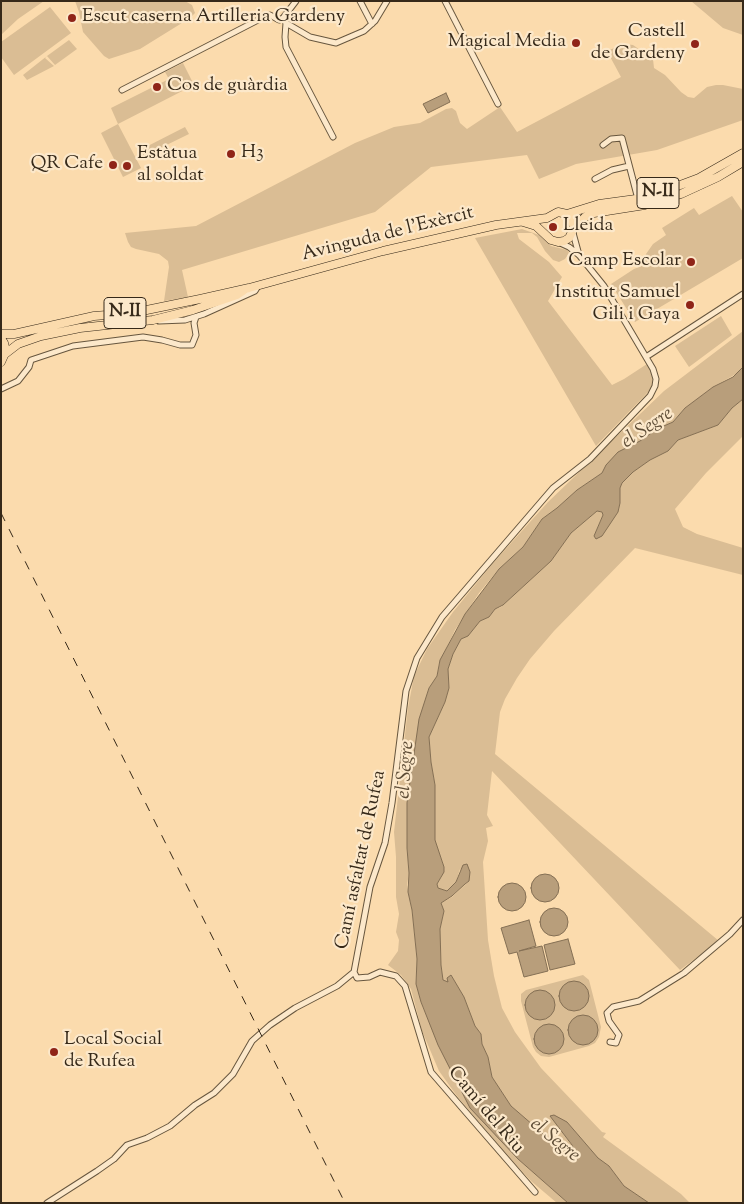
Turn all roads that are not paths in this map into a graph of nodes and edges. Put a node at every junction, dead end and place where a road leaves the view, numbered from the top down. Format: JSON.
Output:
{"nodes":[{"id":1,"x":296,"y":1,"type":"edge"},
{"id":2,"x":360,"y":1,"type":"edge"},
{"id":3,"x":387,"y":1,"type":"edge"},
{"id":4,"x":445,"y":1,"type":"edge"},
{"id":5,"x":283,"y":20,"type":"junction"},
{"id":6,"x":372,"y":24,"type":"junction"},
{"id":7,"x":122,"y":90,"type":"dead end"},
{"id":8,"x":498,"y":104,"type":"dead end"},
{"id":9,"x":333,"y":137,"type":"dead end"},
{"id":10,"x":602,"y":145,"type":"dead end"},
{"id":11,"x":743,"y":153,"type":"edge"},
{"id":12,"x":743,"y":162,"type":"edge"},
{"id":13,"x":629,"y":166,"type":"junction"},
{"id":14,"x":595,"y":180,"type":"dead end"},
{"id":15,"x":638,"y":199,"type":"junction"},
{"id":16,"x":567,"y":214,"type":"junction"},
{"id":17,"x":547,"y":218,"type":"junction"},
{"id":18,"x":523,"y":222,"type":"junction"},
{"id":19,"x":573,"y":231,"type":"junction"},
{"id":20,"x":546,"y":235,"type":"junction"},
{"id":21,"x":558,"y":242,"type":"junction"},
{"id":22,"x":579,"y":255,"type":"junction"},
{"id":23,"x":259,"y":285,"type":"junction"},
{"id":24,"x":249,"y":288,"type":"junction"},
{"id":25,"x":743,"y":294,"type":"edge"},
{"id":26,"x":196,"y":317,"type":"junction"},
{"id":27,"x":153,"y":320,"type":"junction"},
{"id":28,"x":185,"y":320,"type":"junction"},
{"id":29,"x":195,"y":330,"type":"junction"},
{"id":30,"x":1,"y":336,"type":"edge"},
{"id":31,"x":5,"y":354,"type":"junction"},
{"id":32,"x":646,"y":357,"type":"junction"},
{"id":33,"x":1,"y":362,"type":"edge"},
{"id":34,"x":1,"y":389,"type":"edge"},
{"id":35,"x":743,"y":920,"type":"edge"},
{"id":36,"x":354,"y":972,"type":"junction"},
{"id":37,"x":610,"y":1042,"type":"dead end"},
{"id":38,"x":535,"y":1192,"type":"dead end"},
{"id":39,"x":46,"y":1203,"type":"edge"}],
"edges":[{"from":1,"to":5,"type":"street"},
{"from":2,"to":6,"type":"street"},
{"from":3,"to":6,"type":"street"},
{"from":4,"to":8,"type":"street"},
{"from":5,"to":6,"type":"street"},
{"from":5,"to":7,"type":"street"},
{"from":5,"to":9,"type":"street"},
{"from":10,"to":13,"type":"street"},
{"from":11,"to":15,"type":"main road","number":"N-II"},
{"from":12,"to":19,"type":"main road","number":"N-II"},
{"from":13,"to":14,"type":"street"},
{"from":13,"to":15,"type":"street"},
{"from":15,"to":16,"type":"main road","number":"N-II"},
{"from":16,"to":17,"type":"main road","number":"N-II"},
{"from":16,"to":19,"type":"main road"},
{"from":17,"to":18,"type":"main road","name":"Avinguda de l'Exèrcit","number":"N-II"},
{"from":17,"to":20,"type":"main road"},
{"from":18,"to":20,"type":"main road"},
{"from":18,"to":23,"type":"main road","name":"Avinguda de l'Exèrcit","number":"N-II"},
{"from":19,"to":21,"type":"main road","number":"N-II"},
{"from":19,"to":22,"type":"street"},
{"from":20,"to":21,"type":"main road"},
{"from":21,"to":22,"type":"street"},
{"from":22,"to":32,"type":"street"},
{"from":23,"to":24,"type":"main road","name":"Avinguda de l'Exèrcit","number":"N-II"},
{"from":23,"to":26,"type":"street"},
{"from":24,"to":27,"type":"main road","name":"Avinguda de l'Exèrcit","number":"N-II"},
{"from":24,"to":30,"type":"main road","name":"Avinguda de l'Exèrcit","number":"N-II"},
{"from":25,"to":32,"type":"street"},
{"from":26,"to":28,"type":"street"},
{"from":26,"to":29,"type":"street"},
{"from":27,"to":28,"type":"street"},
{"from":27,"to":31,"type":"main road","name":"Avinguda de l'Exèrcit","number":"N-II"},
{"from":28,"to":29,"type":"street"},
{"from":29,"to":34,"type":"street"},
{"from":30,"to":31,"type":"main road","number":"N-II"},
{"from":31,"to":33,"type":"main road"},
{"from":32,"to":36,"type":"street","name":"Camí asfaltat de Rufea"},
{"from":35,"to":37,"type":"street"},
{"from":36,"to":38,"type":"street","name":"Camí del Riu"},
{"from":36,"to":39,"type":"street","name":"Camí asfaltat de Rufea"}]}
